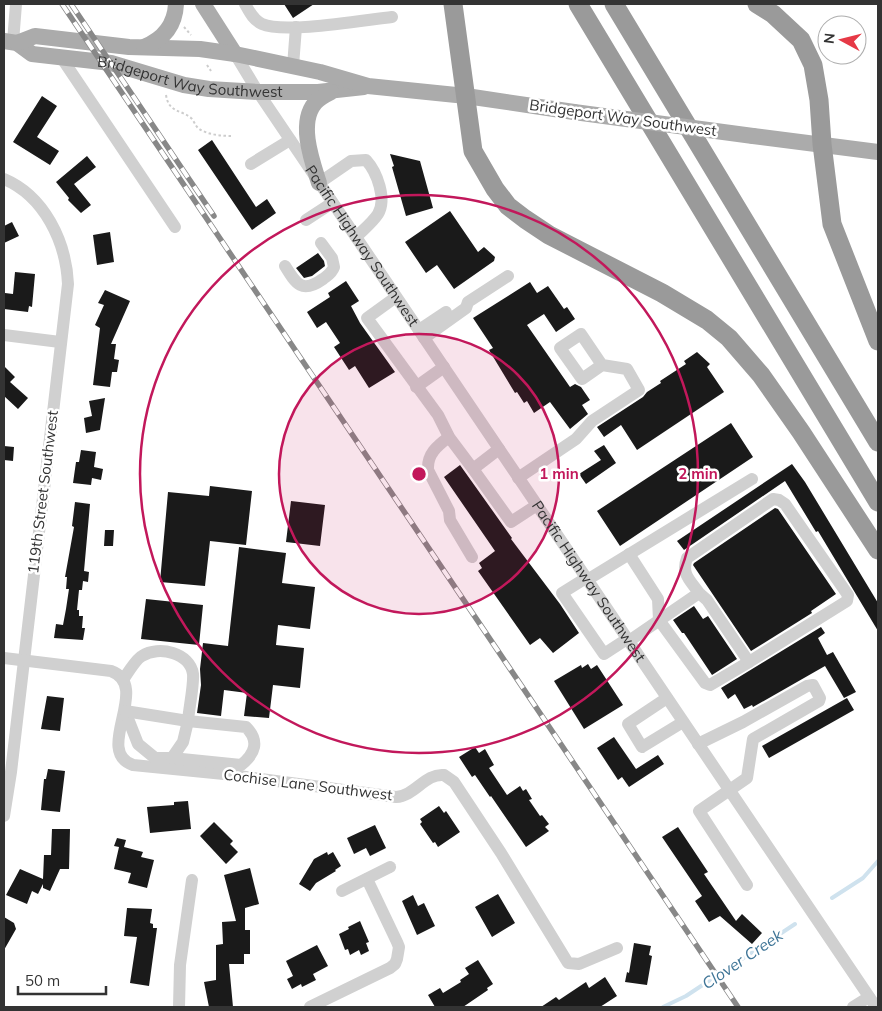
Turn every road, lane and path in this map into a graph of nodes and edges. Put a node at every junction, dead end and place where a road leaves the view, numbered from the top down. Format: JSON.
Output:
{"nodes":[{"id":1,"x":15,"y":4,"type":"edge"},
{"id":2,"x":176,"y":4,"type":"edge"},
{"id":3,"x":203,"y":4,"type":"edge"},
{"id":4,"x":245,"y":4,"type":"edge"},
{"id":5,"x":453,"y":4,"type":"edge"},
{"id":6,"x":578,"y":4,"type":"edge"},
{"id":7,"x":614,"y":4,"type":"edge"},
{"id":8,"x":757,"y":4,"type":"edge"},
{"id":9,"x":4,"y":6,"type":"edge"},
{"id":10,"x":392,"y":17,"type":"dead end"},
{"id":11,"x":178,"y":24,"type":"dead end"},
{"id":12,"x":296,"y":27,"type":"junction"},
{"id":13,"x":189,"y":31,"type":"junction"},
{"id":14,"x":195,"y":31,"type":"dead end"},
{"id":15,"x":194,"y":39,"type":"dead end"},
{"id":16,"x":11,"y":42,"type":"edge"},
{"id":17,"x":143,"y":47,"type":"junction"},
{"id":18,"x":235,"y":54,"type":"junction"},
{"id":19,"x":61,"y":57,"type":"junction"},
{"id":20,"x":293,"y":66,"type":"junction"},
{"id":21,"x":340,"y":77,"type":"junction"},
{"id":22,"x":368,"y":86,"type":"junction"},
{"id":23,"x":166,"y":92,"type":"dead end"},
{"id":24,"x":258,"y":92,"type":"junction"},
{"id":25,"x":331,"y":92,"type":"junction"},
{"id":26,"x":466,"y":96,"type":"junction"},
{"id":27,"x":233,"y":136,"type":"dead end"},
{"id":28,"x":290,"y":140,"type":"junction"},
{"id":29,"x":822,"y":144,"type":"junction"},
{"id":30,"x":878,"y":152,"type":"edge"},
{"id":31,"x":251,"y":164,"type":"dead end"},
{"id":32,"x":10,"y":181,"type":"edge"},
{"id":33,"x":319,"y":182,"type":"junction"},
{"id":34,"x":332,"y":203,"type":"junction"},
{"id":35,"x":306,"y":220,"type":"dead end"},
{"id":36,"x":175,"y":227,"type":"dead end"},
{"id":37,"x":356,"y":237,"type":"junction"},
{"id":38,"x":321,"y":243,"type":"dead end"},
{"id":39,"x":284,"y":266,"type":"dead end"},
{"id":40,"x":508,"y":276,"type":"dead end"},
{"id":41,"x":396,"y":297,"type":"junction"},
{"id":42,"x":421,"y":334,"type":"junction"},
{"id":43,"x":4,"y":335,"type":"edge"},
{"id":44,"x":878,"y":341,"type":"edge"},
{"id":45,"x":60,"y":342,"type":"junction"},
{"id":46,"x":602,"y":365,"type":"dead end"},
{"id":47,"x":444,"y":367,"type":"junction"},
{"id":48,"x":416,"y":387,"type":"junction"},
{"id":49,"x":449,"y":437,"type":"junction"},
{"id":50,"x":878,"y":442,"type":"edge"},
{"id":51,"x":499,"y":449,"type":"junction"},
{"id":52,"x":473,"y":469,"type":"junction"},
{"id":53,"x":518,"y":478,"type":"junction"},
{"id":54,"x":752,"y":479,"type":"dead end"},
{"id":55,"x":878,"y":502,"type":"edge"},
{"id":56,"x":536,"y":505,"type":"junction"},
{"id":57,"x":878,"y":550,"type":"edge"},
{"id":58,"x":629,"y":554,"type":"junction"},
{"id":59,"x":472,"y":556,"type":"dead end"},
{"id":60,"x":586,"y":579,"type":"junction"},
{"id":61,"x":699,"y":593,"type":"junction"},
{"id":62,"x":659,"y":620,"type":"junction"},
{"id":63,"x":628,"y":640,"type":"junction"},
{"id":64,"x":4,"y":658,"type":"edge"},
{"id":65,"x":24,"y":660,"type":"junction"},
{"id":66,"x":749,"y":662,"type":"junction"},
{"id":67,"x":123,"y":680,"type":"junction"},
{"id":68,"x":667,"y":698,"type":"junction"},
{"id":69,"x":125,"y":711,"type":"junction"},
{"id":70,"x":188,"y":721,"type":"junction"},
{"id":71,"x":683,"y":722,"type":"junction"},
{"id":72,"x":743,"y":722,"type":"junction"},
{"id":73,"x":753,"y":739,"type":"junction"},
{"id":74,"x":698,"y":744,"type":"junction"},
{"id":75,"x":172,"y":758,"type":"junction"},
{"id":76,"x":729,"y":790,"type":"junction"},
{"id":77,"x":4,"y":816,"type":"edge"},
{"id":78,"x":390,"y":866,"type":"dead end"},
{"id":79,"x":367,"y":878,"type":"junction"},
{"id":80,"x":192,"y":880,"type":"dead end"},
{"id":81,"x":747,"y":885,"type":"dead end"},
{"id":82,"x":342,"y":892,"type":"dead end"},
{"id":83,"x":617,"y":948,"type":"dead end"},
{"id":84,"x":872,"y":1002,"type":"edge"},
{"id":85,"x":179,"y":1007,"type":"edge"},
{"id":86,"x":310,"y":1007,"type":"edge"},
{"id":87,"x":853,"y":1007,"type":"edge"}],
"edges":[{"from":1,"to":9,"type":"street"},
{"from":1,"to":16,"type":"street"},
{"from":2,"to":17,"type":"main road"},
{"from":3,"to":18,"type":"main road","name":"Pacific Highway Southwest"},
{"from":4,"to":12,"type":"street"},
{"from":5,"to":26,"type":"highway"},
{"from":6,"to":55,"type":"highway"},
{"from":7,"to":50,"type":"highway"},
{"from":8,"to":29,"type":"highway"},
{"from":10,"to":12,"type":"street"},
{"from":11,"to":13,"type":"path"},
{"from":12,"to":20,"type":"street"},
{"from":13,"to":14,"type":"path"},
{"from":13,"to":15,"type":"path"},
{"from":16,"to":17,"type":"main road","name":"Bridgeport Way Southwest"},
{"from":16,"to":19,"type":"main road","name":"Bridgeport Way Southwest"},
{"from":17,"to":18,"type":"main road","name":"Bridgeport Way Southwest"},
{"from":18,"to":20,"type":"main road","name":"Bridgeport Way Southwest"},
{"from":18,"to":24,"type":"street","name":"Pacific Highway Southwest"},
{"from":19,"to":24,"type":"main road","name":"Bridgeport Way Southwest"},
{"from":19,"to":36,"type":"street"},
{"from":20,"to":21,"type":"main road","name":"Bridgeport Way Southwest"},
{"from":21,"to":22,"type":"main road","name":"Bridgeport Way Southwest"},
{"from":21,"to":24,"type":"main road"},
{"from":22,"to":25,"type":"main road","name":"Bridgeport Way Southwest"},
{"from":22,"to":26,"type":"main road","name":"Bridgeport Way Southwest"},
{"from":23,"to":27,"type":"path"},
{"from":24,"to":25,"type":"main road","name":"Bridgeport Way Southwest"},
{"from":24,"to":28,"type":"street","name":"Pacific Highway Southwest"},
{"from":25,"to":33,"type":"main road"},
{"from":26,"to":29,"type":"main road","name":"Bridgeport Way Southwest","bridge":true},
{"from":26,"to":57,"type":"highway"},
{"from":28,"to":31,"type":"street"},
{"from":28,"to":33,"type":"street","name":"Pacific Highway Southwest"},
{"from":29,"to":30,"type":"main road","name":"Bridgeport Way Southwest"},
{"from":29,"to":44,"type":"highway"},
{"from":32,"to":45,"type":"street","name":"119th Street Southwest"},
{"from":33,"to":34,"type":"street","name":"Pacific Highway Southwest"},
{"from":33,"to":37,"type":"street"},
{"from":34,"to":35,"type":"street"},
{"from":34,"to":37,"type":"street","name":"Pacific Highway Southwest"},
{"from":37,"to":41,"type":"street","name":"Pacific Highway Southwest"},
{"from":38,"to":39,"type":"street"},
{"from":40,"to":42,"type":"street"},
{"from":41,"to":42,"type":"street","name":"Pacific Highway Southwest"},
{"from":41,"to":48,"type":"street"},
{"from":42,"to":47,"type":"street","name":"Pacific Highway Southwest"},
{"from":43,"to":45,"type":"street"},
{"from":45,"to":65,"type":"street","name":"119th Street Southwest"},
{"from":46,"to":53,"type":"street"},
{"from":47,"to":48,"type":"street"},
{"from":47,"to":51,"type":"street","name":"Pacific Highway Southwest"},
{"from":48,"to":49,"type":"street"},
{"from":49,"to":52,"type":"street"},
{"from":49,"to":59,"type":"street"},
{"from":51,"to":52,"type":"street"},
{"from":51,"to":53,"type":"street","name":"Pacific Highway Southwest"},
{"from":52,"to":56,"type":"street"},
{"from":53,"to":56,"type":"street","name":"Pacific Highway Southwest"},
{"from":54,"to":58,"type":"street"},
{"from":56,"to":60,"type":"street","name":"Pacific Highway Southwest"},
{"from":58,"to":60,"type":"street"},
{"from":58,"to":62,"type":"street"},
{"from":60,"to":63,"type":"street","name":"Pacific Highway Southwest"},
{"from":60,"to":63,"type":"street"},
{"from":61,"to":62,"type":"street"},
{"from":61,"to":66,"type":"street"},
{"from":61,"to":66,"type":"street"},
{"from":62,"to":63,"type":"street"},
{"from":62,"to":66,"type":"street"},
{"from":63,"to":68,"type":"street","name":"Pacific Highway Southwest"},
{"from":64,"to":65,"type":"street"},
{"from":65,"to":67,"type":"street"},
{"from":65,"to":77,"type":"street","name":"119th Street Southwest"},
{"from":67,"to":69,"type":"street","name":"Cochise Lane Southwest"},
{"from":67,"to":70,"type":"street"},
{"from":68,"to":71,"type":"street","name":"Pacific Highway Southwest"},
{"from":68,"to":71,"type":"street"},
{"from":69,"to":70,"type":"street"},
{"from":69,"to":75,"type":"street"},
{"from":69,"to":83,"type":"street","name":"Cochise Lane Southwest"},
{"from":70,"to":75,"type":"street"},
{"from":70,"to":75,"type":"street"},
{"from":71,"to":74,"type":"street","name":"Pacific Highway Southwest"},
{"from":72,"to":73,"type":"street"},
{"from":72,"to":73,"type":"street"},
{"from":72,"to":74,"type":"street"},
{"from":73,"to":76,"type":"street"},
{"from":74,"to":76,"type":"street","name":"Pacific Highway Southwest"},
{"from":76,"to":81,"type":"street"},
{"from":76,"to":84,"type":"street","name":"Pacific Highway Southwest"},
{"from":78,"to":79,"type":"street"},
{"from":79,"to":82,"type":"street"},
{"from":79,"to":86,"type":"street"},
{"from":80,"to":85,"type":"street"},
{"from":84,"to":87,"type":"street"}]}
